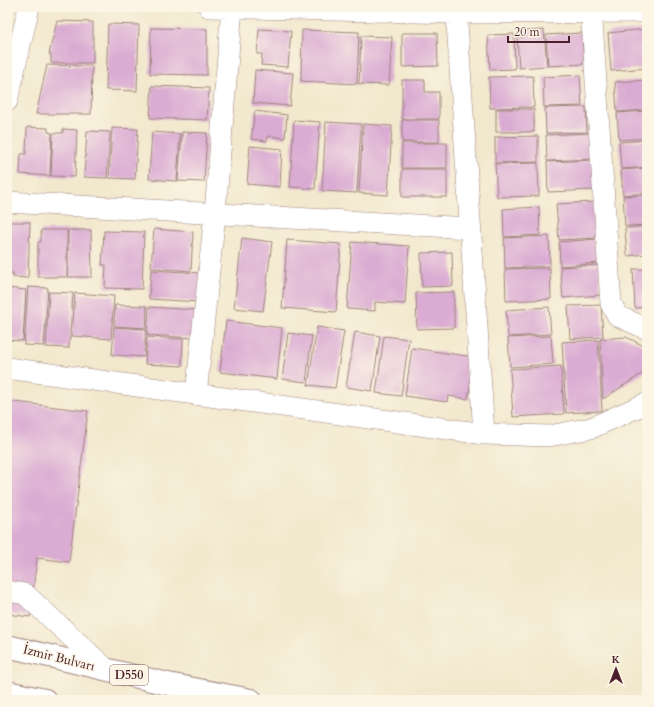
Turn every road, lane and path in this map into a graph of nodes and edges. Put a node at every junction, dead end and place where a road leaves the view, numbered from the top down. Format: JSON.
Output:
{"nodes":[{"id":1,"x":29,"y":7,"type":"edge"},
{"id":2,"x":209,"y":7,"type":"edge"},
{"id":3,"x":232,"y":7,"type":"edge"},
{"id":4,"x":456,"y":10,"type":"edge"},
{"id":5,"x":591,"y":10,"type":"edge"},
{"id":6,"x":647,"y":12,"type":"edge"},
{"id":7,"x":7,"y":101,"type":"edge"},
{"id":8,"x":7,"y":202,"type":"edge"},
{"id":9,"x":215,"y":213,"type":"junction"},
{"id":10,"x":469,"y":228,"type":"junction"},
{"id":11,"x":647,"y":330,"type":"edge"},
{"id":12,"x":7,"y":368,"type":"edge"},
{"id":13,"x":196,"y":395,"type":"junction"},
{"id":14,"x":647,"y":403,"type":"edge"},
{"id":15,"x":484,"y":434,"type":"junction"},
{"id":16,"x":7,"y":591,"type":"edge"},
{"id":17,"x":7,"y":646,"type":"edge"},
{"id":18,"x":107,"y":670,"type":"junction"},
{"id":19,"x":7,"y":692,"type":"edge"},
{"id":20,"x":45,"y":700,"type":"edge"},
{"id":21,"x":252,"y":700,"type":"edge"}],
"edges":[{"from":1,"to":7,"type":"street"},
{"from":2,"to":3,"type":"street"},
{"from":3,"to":4,"type":"street"},
{"from":3,"to":9,"type":"street"},
{"from":4,"to":5,"type":"street"},
{"from":4,"to":10,"type":"street"},
{"from":5,"to":6,"type":"street"},
{"from":5,"to":11,"type":"street"},
{"from":8,"to":9,"type":"street"},
{"from":9,"to":10,"type":"street"},
{"from":9,"to":13,"type":"street"},
{"from":10,"to":15,"type":"street"},
{"from":12,"to":13,"type":"street"},
{"from":13,"to":15,"type":"street"},
{"from":14,"to":15,"type":"street"},
{"from":16,"to":18,"type":"street"},
{"from":17,"to":18,"type":"highway","name":"İzmir Bulvarı","number":"D550"},
{"from":18,"to":21,"type":"highway","name":"İzmir Bulvarı","number":"D550"},
{"from":19,"to":20,"type":"highway"}]}
